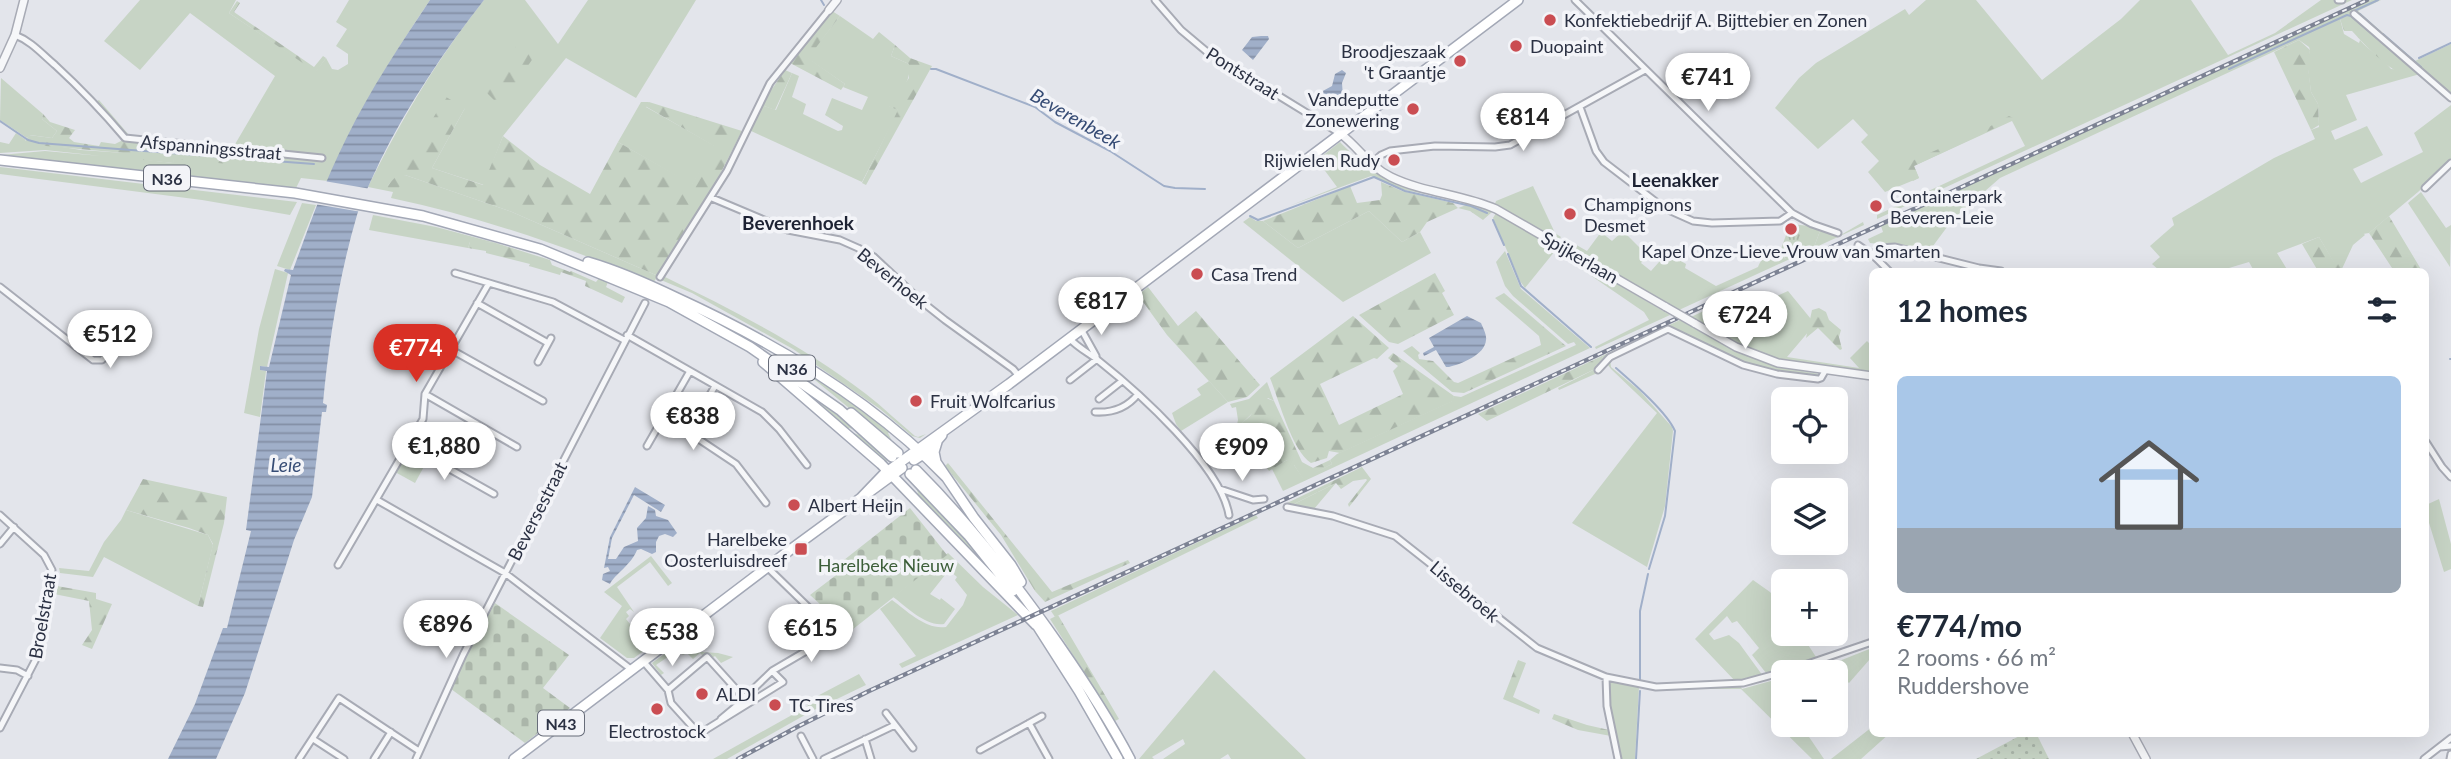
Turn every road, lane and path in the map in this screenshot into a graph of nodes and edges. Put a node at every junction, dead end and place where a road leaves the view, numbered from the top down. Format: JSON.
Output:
{"nodes":[{"id":1,"x":24,"y":0,"type":"edge"},
{"id":2,"x":837,"y":0,"type":"edge"},
{"id":3,"x":1155,"y":0,"type":"edge"},
{"id":4,"x":1518,"y":0,"type":"edge"},
{"id":5,"x":1575,"y":0,"type":"edge"},
{"id":6,"x":829,"y":9,"type":"joint"},
{"id":7,"x":2354,"y":14,"type":"dead end"},
{"id":8,"x":15,"y":35,"type":"junction"},
{"id":9,"x":0,"y":68,"type":"edge"},
{"id":10,"x":1645,"y":70,"type":"junction"},
{"id":11,"x":2451,"y":98,"type":"edge"},
{"id":12,"x":1580,"y":107,"type":"junction"},
{"id":13,"x":1341,"y":134,"type":"junction"},
{"id":14,"x":322,"y":158,"type":"dead end"},
{"id":15,"x":0,"y":160,"type":"edge"},
{"id":16,"x":2451,"y":163,"type":"edge"},
{"id":17,"x":1371,"y":164,"type":"junction"},
{"id":18,"x":2425,"y":188,"type":"dead end"},
{"id":19,"x":712,"y":198,"type":"junction"},
{"id":20,"x":1792,"y":213,"type":"junction"},
{"id":21,"x":1838,"y":233,"type":"dead end"},
{"id":22,"x":1858,"y":244,"type":"dead end"},
{"id":23,"x":540,"y":249,"type":"junction"},
{"id":24,"x":1872,"y":254,"type":"junction"},
{"id":25,"x":1886,"y":268,"type":"edge"},
{"id":26,"x":1979,"y":268,"type":"edge"},
{"id":27,"x":455,"y":273,"type":"dead end"},
{"id":28,"x":660,"y":277,"type":"dead end"},
{"id":29,"x":489,"y":283,"type":"junction"},
{"id":30,"x":0,"y":287,"type":"edge"},
{"id":31,"x":677,"y":298,"type":"junction"},
{"id":32,"x":477,"y":303,"type":"junction"},
{"id":33,"x":645,"y":303,"type":"dead end"},
{"id":34,"x":719,"y":329,"type":"junction"},
{"id":35,"x":1081,"y":329,"type":"junction"},
{"id":36,"x":626,"y":338,"type":"junction"},
{"id":37,"x":1069,"y":338,"type":"junction"},
{"id":38,"x":113,"y":346,"type":"dead end"},
{"id":39,"x":450,"y":349,"type":"junction"},
{"id":40,"x":1097,"y":359,"type":"junction"},
{"id":41,"x":538,"y":362,"type":"dead end"},
{"id":42,"x":1598,"y":370,"type":"dead end"},
{"id":43,"x":690,"y":371,"type":"junction"},
{"id":44,"x":1825,"y":371,"type":"junction"},
{"id":45,"x":1019,"y":376,"type":"junction"},
{"id":46,"x":1869,"y":376,"type":"edge"},
{"id":47,"x":1070,"y":380,"type":"dead end"},
{"id":48,"x":1122,"y":381,"type":"junction"},
{"id":49,"x":715,"y":386,"type":"junction"},
{"id":50,"x":425,"y":394,"type":"junction"},
{"id":51,"x":1138,"y":394,"type":"junction"},
{"id":52,"x":1099,"y":399,"type":"dead end"},
{"id":53,"x":543,"y":401,"type":"dead end"},
{"id":54,"x":1095,"y":412,"type":"dead end"},
{"id":55,"x":947,"y":428,"type":"junction"},
{"id":56,"x":938,"y":441,"type":"junction"},
{"id":57,"x":407,"y":445,"type":"junction"},
{"id":58,"x":647,"y":446,"type":"dead end"},
{"id":59,"x":517,"y":447,"type":"dead end"},
{"id":60,"x":2429,"y":447,"type":"edge"},
{"id":61,"x":865,"y":452,"type":"junction"},
{"id":62,"x":920,"y":452,"type":"junction"},
{"id":63,"x":807,"y":464,"type":"dead end"},
{"id":64,"x":890,"y":474,"type":"junction"},
{"id":65,"x":946,"y":477,"type":"junction"},
{"id":66,"x":2451,"y":477,"type":"edge"},
{"id":67,"x":875,"y":481,"type":"junction"},
{"id":68,"x":1218,"y":488,"type":"junction"},
{"id":69,"x":494,"y":494,"type":"dead end"},
{"id":70,"x":860,"y":499,"type":"junction"},
{"id":71,"x":1264,"y":499,"type":"dead end"},
{"id":72,"x":377,"y":500,"type":"junction"},
{"id":73,"x":766,"y":503,"type":"dead end"},
{"id":74,"x":1287,"y":507,"type":"dead end"},
{"id":75,"x":0,"y":515,"type":"edge"},
{"id":76,"x":1229,"y":515,"type":"dead end"},
{"id":77,"x":14,"y":527,"type":"junction"},
{"id":78,"x":0,"y":530,"type":"edge"},
{"id":79,"x":7,"y":536,"type":"junction"},
{"id":80,"x":0,"y":544,"type":"edge"},
{"id":81,"x":338,"y":565,"type":"dead end"},
{"id":82,"x":767,"y":567,"type":"junction"},
{"id":83,"x":505,"y":573,"type":"junction"},
{"id":84,"x":1037,"y":625,"type":"junction"},
{"id":85,"x":1869,"y":643,"type":"edge"},
{"id":86,"x":1071,"y":660,"type":"junction"},
{"id":87,"x":1819,"y":660,"type":"edge"},
{"id":88,"x":643,"y":661,"type":"junction"},
{"id":89,"x":0,"y":668,"type":"edge"},
{"id":90,"x":632,"y":670,"type":"junction"},
{"id":91,"x":772,"y":671,"type":"junction"},
{"id":92,"x":1771,"y":675,"type":"edge"},
{"id":93,"x":28,"y":676,"type":"junction"},
{"id":94,"x":1606,"y":677,"type":"junction"},
{"id":95,"x":668,"y":690,"type":"junction"},
{"id":96,"x":744,"y":698,"type":"junction"},
{"id":97,"x":749,"y":704,"type":"junction"},
{"id":98,"x":886,"y":713,"type":"dead end"},
{"id":99,"x":1042,"y":716,"type":"dead end"},
{"id":100,"x":1029,"y":723,"type":"junction"},
{"id":101,"x":715,"y":724,"type":"junction"},
{"id":102,"x":895,"y":725,"type":"junction"},
{"id":103,"x":0,"y":729,"type":"edge"},
{"id":104,"x":391,"y":732,"type":"junction"},
{"id":105,"x":802,"y":736,"type":"dead end"},
{"id":106,"x":2134,"y":737,"type":"edge"},
{"id":107,"x":2451,"y":738,"type":"edge"},
{"id":108,"x":313,"y":739,"type":"junction"},
{"id":109,"x":864,"y":739,"type":"junction"},
{"id":110,"x":2451,"y":746,"type":"edge"},
{"id":111,"x":2440,"y":747,"type":"junction"},
{"id":112,"x":913,"y":748,"type":"dead end"},
{"id":113,"x":980,"y":750,"type":"dead end"},
{"id":114,"x":419,"y":751,"type":"junction"},
{"id":115,"x":299,"y":759,"type":"edge"},
{"id":116,"x":344,"y":759,"type":"edge"},
{"id":117,"x":374,"y":759,"type":"edge"},
{"id":118,"x":416,"y":759,"type":"edge"},
{"id":119,"x":514,"y":759,"type":"edge"},
{"id":120,"x":813,"y":759,"type":"edge"},
{"id":121,"x":824,"y":759,"type":"edge"},
{"id":122,"x":871,"y":759,"type":"edge"},
{"id":123,"x":1049,"y":759,"type":"edge"},
{"id":124,"x":1118,"y":759,"type":"edge"},
{"id":125,"x":1130,"y":759,"type":"edge"},
{"id":126,"x":1618,"y":759,"type":"edge"},
{"id":127,"x":2146,"y":759,"type":"edge"},
{"id":128,"x":2424,"y":759,"type":"edge"}],
"edges":[{"from":1,"to":8,"type":"street"},
{"from":2,"to":6,"type":"street"},
{"from":3,"to":13,"type":"street","name":"Pontstraat"},
{"from":4,"to":13,"type":"main road","number":"N43"},
{"from":5,"to":10,"type":"street"},
{"from":6,"to":19,"type":"street"},
{"from":7,"to":11,"type":"street"},
{"from":8,"to":9,"type":"street"},
{"from":8,"to":14,"type":"street","name":"Afspanningsstraat"},
{"from":10,"to":12,"type":"street"},
{"from":10,"to":20,"type":"street"},
{"from":12,"to":17,"type":"street"},
{"from":12,"to":20,"type":"street"},
{"from":13,"to":17,"type":"street","name":"Spijkerlaan"},
{"from":13,"to":35,"type":"main road","number":"N43"},
{"from":15,"to":23,"type":"main road","number":"N36"},
{"from":16,"to":18,"type":"street"},
{"from":17,"to":44,"type":"street","name":"Spijkerlaan","bridge":true},
{"from":19,"to":28,"type":"street"},
{"from":19,"to":45,"type":"street","name":"Beverhoek"},
{"from":20,"to":21,"type":"street"},
{"from":22,"to":24,"type":"street"},
{"from":23,"to":31,"type":"main road","number":"N36"},
{"from":23,"to":34,"type":"main road","number":"N36"},
{"from":24,"to":25,"type":"street"},
{"from":24,"to":26,"type":"street"},
{"from":27,"to":29,"type":"street"},
{"from":29,"to":32,"type":"street"},
{"from":29,"to":36,"type":"street"},
{"from":30,"to":38,"type":"street"},
{"from":31,"to":34,"type":"main road","number":"N36"},
{"from":31,"to":62,"type":"main road"},
{"from":32,"to":39,"type":"street"},
{"from":32,"to":41,"type":"street"},
{"from":33,"to":36,"type":"street","name":"Beversestraat"},
{"from":34,"to":61,"type":"main road"},
{"from":35,"to":37,"type":"main road","number":"N43"},
{"from":35,"to":40,"type":"street"},
{"from":36,"to":43,"type":"street"},
{"from":36,"to":83,"type":"street","name":"Beversestraat"},
{"from":37,"to":40,"type":"street"},
{"from":37,"to":45,"type":"main road","number":"N43"},
{"from":39,"to":50,"type":"street"},
{"from":39,"to":53,"type":"street"},
{"from":40,"to":47,"type":"street"},
{"from":40,"to":48,"type":"street"},
{"from":42,"to":44,"type":"street","name":"Spijkerlaan"},
{"from":43,"to":49,"type":"street"},
{"from":43,"to":58,"type":"street"},
{"from":44,"to":46,"type":"street","name":"Spijkerlaan"},
{"from":45,"to":55,"type":"main road","number":"N43"},
{"from":48,"to":51,"type":"street"},
{"from":48,"to":52,"type":"street"},
{"from":49,"to":63,"type":"street"},
{"from":49,"to":73,"type":"street"},
{"from":50,"to":57,"type":"street"},
{"from":50,"to":59,"type":"street"},
{"from":51,"to":54,"type":"street"},
{"from":51,"to":68,"type":"street"},
{"from":55,"to":56,"type":"main road","number":"N43"},
{"from":55,"to":62,"type":"main road","number":"N43"},
{"from":56,"to":62,"type":"main road","number":"N43"},
{"from":56,"to":65,"type":"main road"},
{"from":57,"to":69,"type":"street"},
{"from":57,"to":72,"type":"street"},
{"from":60,"to":66,"type":"street"},
{"from":61,"to":64,"type":"main road"},
{"from":61,"to":67,"type":"main road"},
{"from":62,"to":64,"type":"main road","number":"N43"},
{"from":62,"to":65,"type":"main road"},
{"from":64,"to":67,"type":"main road","number":"N43"},
{"from":64,"to":70,"type":"main road","number":"N43"},
{"from":64,"to":84,"type":"main road"},
{"from":65,"to":86,"type":"main road"},
{"from":67,"to":70,"type":"main road","number":"N43"},
{"from":68,"to":71,"type":"street"},
{"from":68,"to":76,"type":"street"},
{"from":70,"to":82,"type":"main road","number":"N43"},
{"from":72,"to":81,"type":"street"},
{"from":72,"to":83,"type":"street"},
{"from":74,"to":94,"type":"street","name":"Lissebroek"},
{"from":75,"to":77,"type":"street","name":"Broelstraat"},
{"from":77,"to":79,"type":"street"},
{"from":77,"to":93,"type":"street","name":"Broelstraat"},
{"from":78,"to":79,"type":"street"},
{"from":79,"to":80,"type":"street"},
{"from":82,"to":88,"type":"main road","number":"N43"},
{"from":82,"to":91,"type":"street"},
{"from":83,"to":90,"type":"street"},
{"from":83,"to":114,"type":"street","name":"Beversestraat"},
{"from":84,"to":86,"type":"main road"},
{"from":84,"to":124,"type":"main road"},
{"from":85,"to":87,"type":"street","name":"Lissebroek"},
{"from":86,"to":125,"type":"main road"},
{"from":88,"to":90,"type":"main road","number":"N43"},
{"from":88,"to":95,"type":"street"},
{"from":89,"to":93,"type":"street","name":"Broelstraat"},
{"from":90,"to":119,"type":"main road","number":"N43"},
{"from":91,"to":96,"type":"street"},
{"from":91,"to":97,"type":"street"},
{"from":92,"to":94,"type":"street","name":"Lissebroek"},
{"from":93,"to":103,"type":"street","name":"Broelstraat"},
{"from":94,"to":126,"type":"street"},
{"from":95,"to":96,"type":"street"},
{"from":95,"to":101,"type":"street"},
{"from":96,"to":97,"type":"street"},
{"from":96,"to":101,"type":"street"},
{"from":97,"to":101,"type":"street"},
{"from":98,"to":102,"type":"street"},
{"from":99,"to":100,"type":"street"},
{"from":100,"to":113,"type":"street"},
{"from":100,"to":123,"type":"street"},
{"from":102,"to":109,"type":"street"},
{"from":102,"to":112,"type":"street"},
{"from":104,"to":108,"type":"street"},
{"from":104,"to":114,"type":"street"},
{"from":104,"to":117,"type":"street"},
{"from":105,"to":120,"type":"street"},
{"from":106,"to":127,"type":"street"},
{"from":107,"to":111,"type":"street"},
{"from":108,"to":115,"type":"street"},
{"from":108,"to":116,"type":"street"},
{"from":109,"to":121,"type":"street"},
{"from":109,"to":122,"type":"street"},
{"from":110,"to":111,"type":"street"},
{"from":111,"to":128,"type":"street"},
{"from":114,"to":118,"type":"street","name":"Beversestraat"}]}
